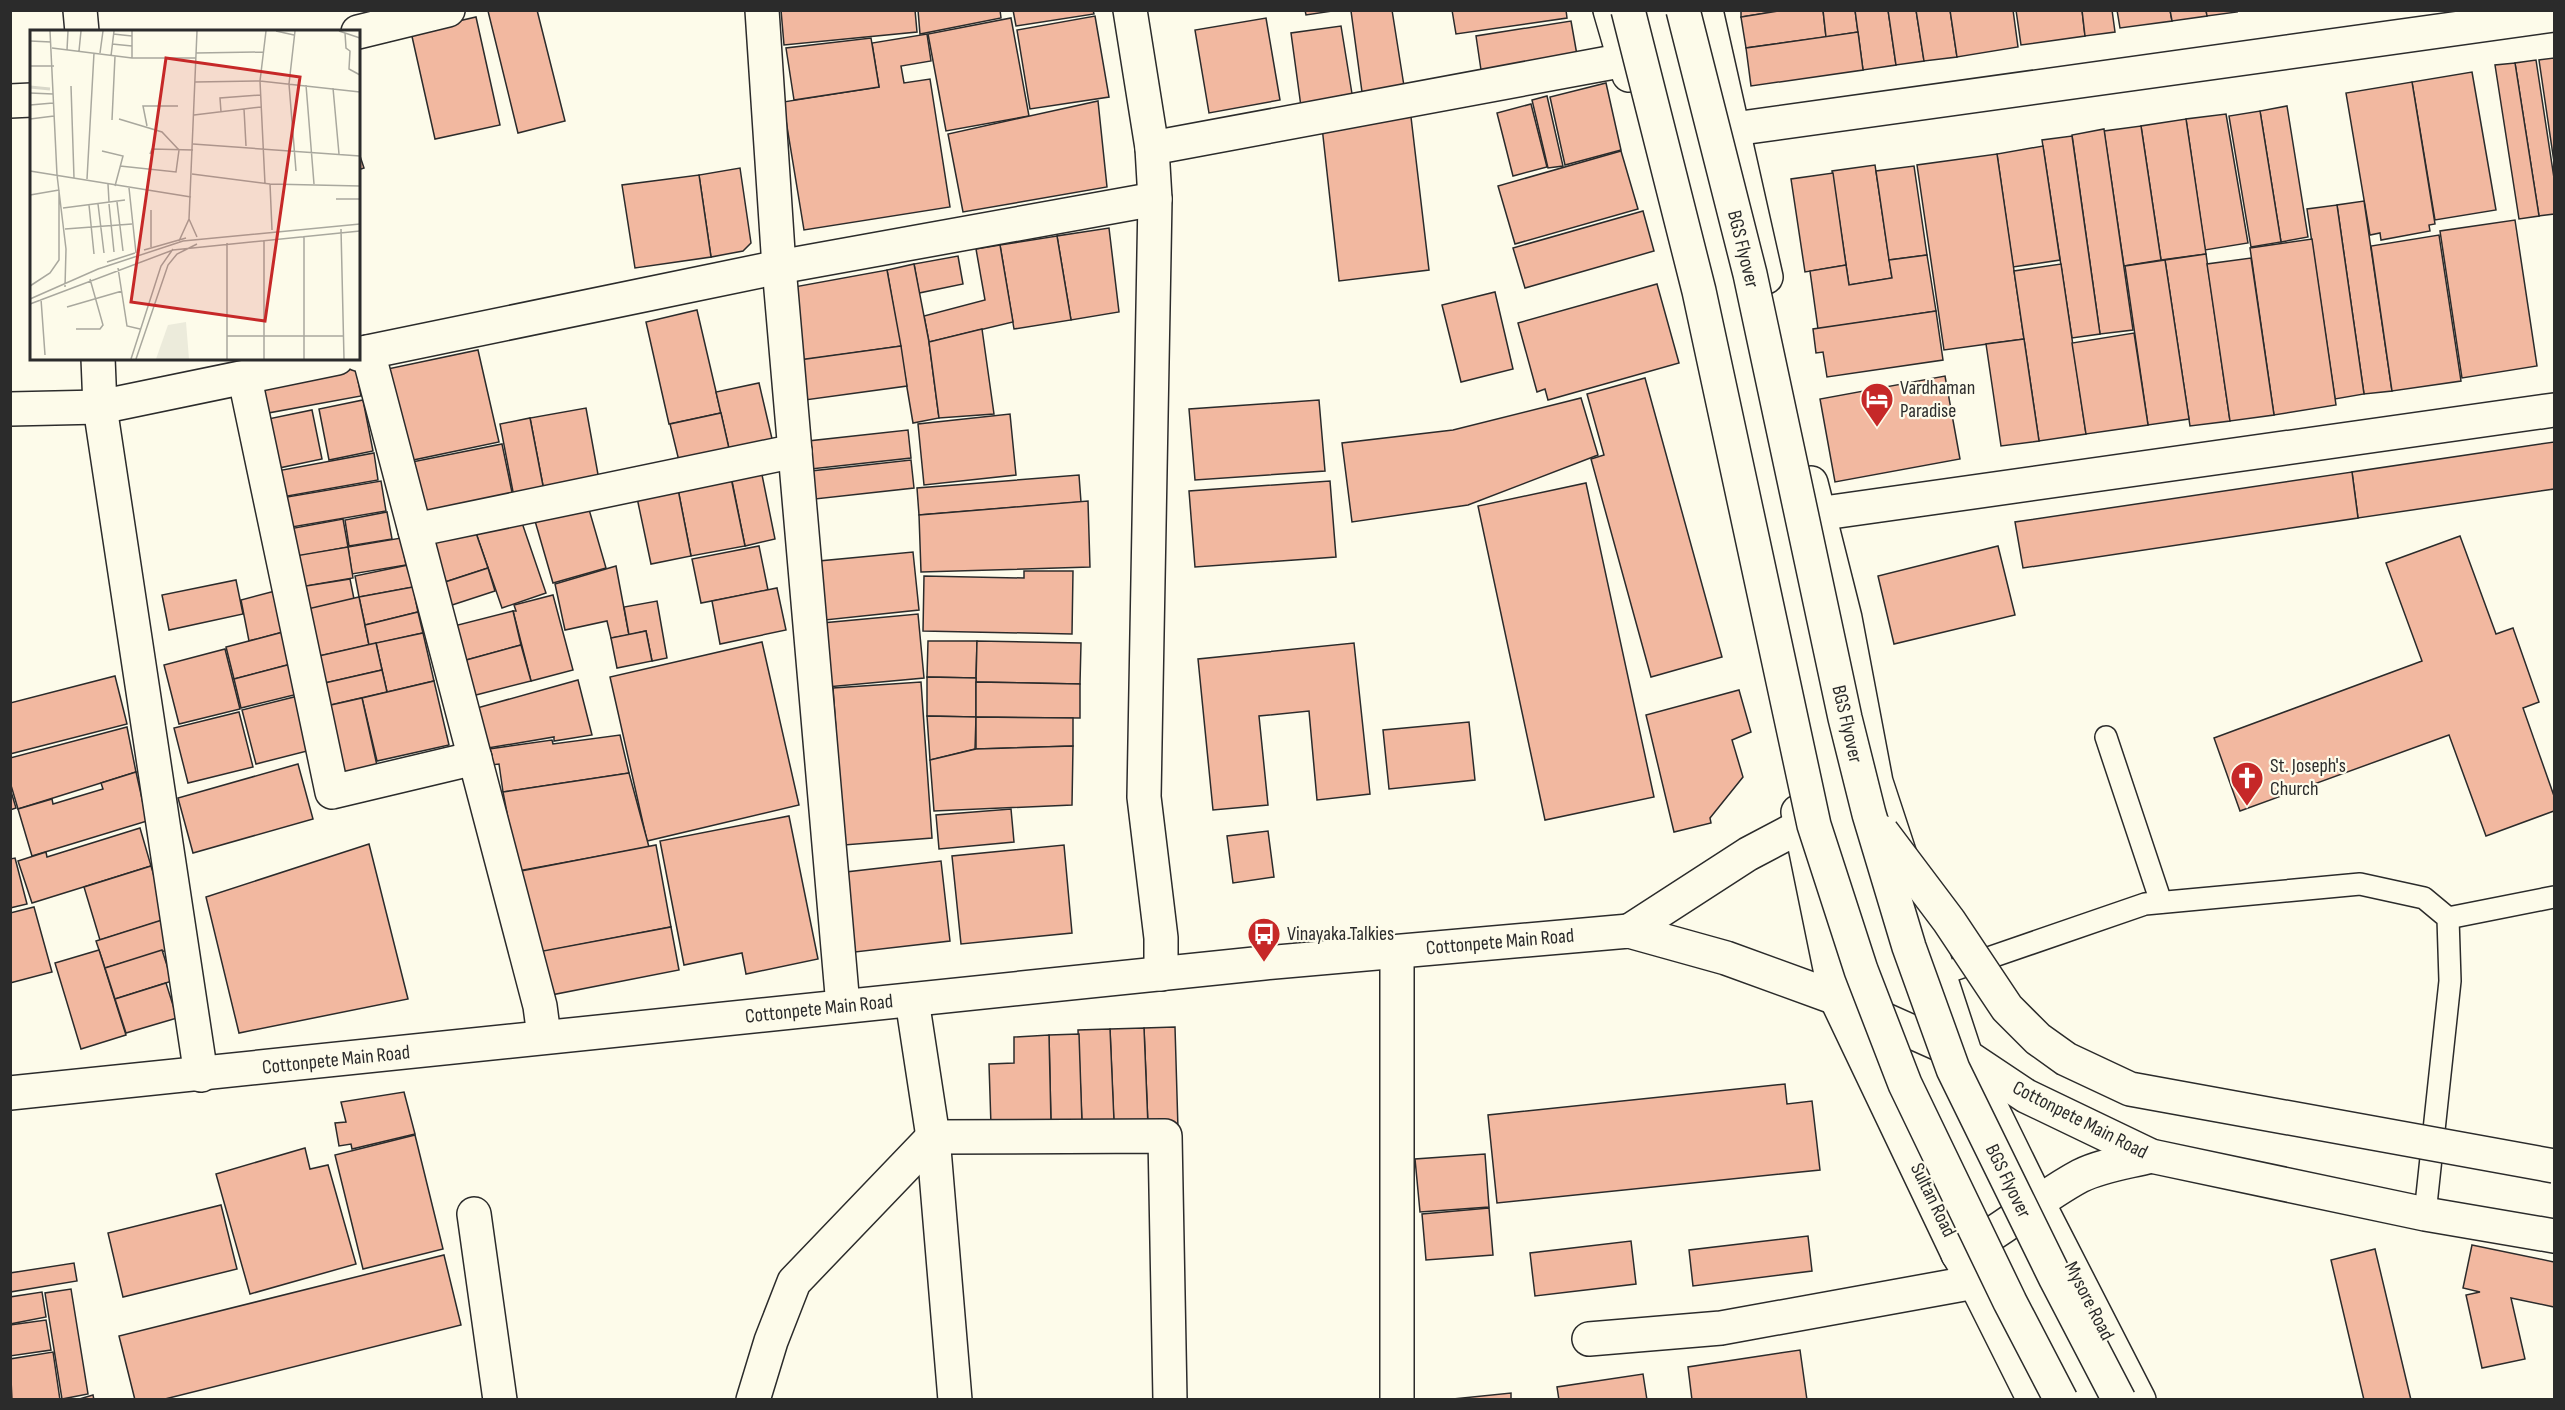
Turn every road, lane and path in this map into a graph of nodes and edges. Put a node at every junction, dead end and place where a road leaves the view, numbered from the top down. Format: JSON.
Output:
{"nodes":[{"id":1,"x":80,"y":10,"type":"edge"},
{"id":2,"x":448,"y":10,"type":"edge"},
{"id":3,"x":762,"y":10,"type":"edge"},
{"id":4,"x":1130,"y":10,"type":"edge"},
{"id":5,"x":1611,"y":10,"type":"edge"},
{"id":6,"x":1628,"y":10,"type":"edge"},
{"id":7,"x":1683,"y":10,"type":"edge"},
{"id":8,"x":1706,"y":10,"type":"edge"},
{"id":9,"x":2554,"y":15,"type":"edge"},
{"id":10,"x":82,"y":30,"type":"edge"},
{"id":11,"x":360,"y":32,"type":"edge"},
{"id":12,"x":1625,"y":60,"type":"junction"},
{"id":13,"x":30,"y":100,"type":"edge"},
{"id":14,"x":10,"y":101,"type":"edge"},
{"id":15,"x":1734,"y":129,"type":"junction"},
{"id":16,"x":1152,"y":148,"type":"junction"},
{"id":17,"x":1155,"y":199,"type":"junction"},
{"id":18,"x":779,"y":267,"type":"junction"},
{"id":19,"x":363,"y":353,"type":"edge"},
{"id":20,"x":98,"y":360,"type":"edge"},
{"id":21,"x":328,"y":360,"type":"edge"},
{"id":22,"x":245,"y":379,"type":"junction"},
{"id":23,"x":100,"y":407,"type":"junction"},
{"id":24,"x":10,"y":409,"type":"edge"},
{"id":25,"x":2554,"y":410,"type":"edge"},
{"id":26,"x":795,"y":452,"type":"junction"},
{"id":27,"x":1817,"y":513,"type":"junction"},
{"id":28,"x":415,"y":530,"type":"junction"},
{"id":29,"x":2106,"y":737,"type":"dead end"},
{"id":30,"x":475,"y":758,"type":"junction"},
{"id":31,"x":1869,"y":814,"type":"junction"},
{"id":32,"x":1801,"y":826,"type":"junction"},
{"id":33,"x":2554,"y":897,"type":"edge"},
{"id":34,"x":2161,"y":902,"type":"junction"},
{"id":35,"x":2448,"y":918,"type":"junction"},
{"id":36,"x":1629,"y":931,"type":"junction"},
{"id":37,"x":1397,"y":952,"type":"junction"},
{"id":38,"x":1161,"y":974,"type":"junction"},
{"id":39,"x":1939,"y":975,"type":"junction"},
{"id":40,"x":1836,"y":998,"type":"junction"},
{"id":41,"x":912,"y":1000,"type":"junction"},
{"id":42,"x":843,"y":1006,"type":"junction"},
{"id":43,"x":544,"y":1036,"type":"junction"},
{"id":44,"x":1966,"y":1056,"type":"junction"},
{"id":45,"x":201,"y":1075,"type":"junction"},
{"id":46,"x":10,"y":1093,"type":"edge"},
{"id":47,"x":933,"y":1137,"type":"junction"},
{"id":48,"x":2151,"y":1156,"type":"junction"},
{"id":49,"x":2554,"y":1166,"type":"edge"},
{"id":50,"x":2038,"y":1203,"type":"junction"},
{"id":51,"x":474,"y":1214,"type":"dead end"},
{"id":52,"x":2425,"y":1214,"type":"junction"},
{"id":53,"x":2554,"y":1236,"type":"edge"},
{"id":54,"x":1958,"y":1254,"type":"junction"},
{"id":55,"x":1975,"y":1282,"type":"junction"},
{"id":56,"x":1589,"y":1340,"type":"dead end"},
{"id":57,"x":500,"y":1400,"type":"edge"},
{"id":58,"x":753,"y":1400,"type":"edge"},
{"id":59,"x":955,"y":1400,"type":"edge"},
{"id":60,"x":1170,"y":1400,"type":"edge"},
{"id":61,"x":1397,"y":1400,"type":"edge"},
{"id":62,"x":2034,"y":1400,"type":"edge"},
{"id":63,"x":2061,"y":1400,"type":"edge"},
{"id":64,"x":2120,"y":1400,"type":"edge"},
{"id":65,"x":2139,"y":1400,"type":"edge"}],
"edges":[{"from":1,"to":10,"type":"main road"},
{"from":2,"to":11,"type":"main road"},
{"from":3,"to":18,"type":"main road"},
{"from":4,"to":16,"type":"main road"},
{"from":5,"to":12,"type":"main road","name":"Sultan Road"},
{"from":6,"to":63,"type":"main road","bridge":true},
{"from":7,"to":31,"type":"main road","name":"BGS Flyover","bridge":true},
{"from":8,"to":15,"type":"main road","name":"Mysore Road"},
{"from":9,"to":15,"type":"main road"},
{"from":12,"to":16,"type":"main road"},
{"from":12,"to":32,"type":"main road","name":"Sultan Road"},
{"from":13,"to":14,"type":"main road"},
{"from":15,"to":27,"type":"main road","name":"Mysore Road"},
{"from":16,"to":17,"type":"main road"},
{"from":17,"to":18,"type":"main road"},
{"from":17,"to":38,"type":"main road"},
{"from":18,"to":19,"type":"main road"},
{"from":18,"to":26,"type":"main road"},
{"from":19,"to":28,"type":"main road"},
{"from":20,"to":23,"type":"main road"},
{"from":21,"to":22,"type":"main road"},
{"from":22,"to":23,"type":"main road"},
{"from":22,"to":30,"type":"main road"},
{"from":23,"to":24,"type":"main road"},
{"from":23,"to":45,"type":"main road"},
{"from":25,"to":27,"type":"main road"},
{"from":26,"to":28,"type":"main road"},
{"from":26,"to":42,"type":"main road"},
{"from":27,"to":39,"type":"main road","name":"Mysore Road"},
{"from":28,"to":30,"type":"main road"},
{"from":29,"to":34,"type":"lane"},
{"from":30,"to":43,"type":"main road"},
{"from":31,"to":49,"type":"main road","bridge":true},
{"from":31,"to":64,"type":"main road","name":"BGS Flyover","bridge":true},
{"from":32,"to":36,"type":"main road","name":"Cottonpete Main Road"},
{"from":32,"to":40,"type":"main road","name":"Sultan Road"},
{"from":33,"to":35,"type":"lane"},
{"from":34,"to":35,"type":"lane"},
{"from":34,"to":39,"type":"lane"},
{"from":35,"to":52,"type":"lane"},
{"from":36,"to":37,"type":"main road","name":"Cottonpete Main Road"},
{"from":36,"to":40,"type":"main road","name":"Cottonpete Main Road"},
{"from":37,"to":38,"type":"main road","name":"Cottonpete Main Road"},
{"from":37,"to":61,"type":"main road"},
{"from":38,"to":41,"type":"main road","name":"Cottonpete Main Road"},
{"from":39,"to":44,"type":"main road","name":"Mysore Road"},
{"from":40,"to":44,"type":"main road","name":"Cottonpete Main Road"},
{"from":40,"to":54,"type":"main road","name":"Sultan Road"},
{"from":41,"to":42,"type":"main road","name":"Cottonpete Main Road"},
{"from":41,"to":47,"type":"main road"},
{"from":42,"to":43,"type":"main road","name":"Cottonpete Main Road"},
{"from":43,"to":45,"type":"main road","name":"Cottonpete Main Road"},
{"from":44,"to":48,"type":"main road","name":"Cottonpete Main Road"},
{"from":44,"to":50,"type":"main road","name":"Mysore Road"},
{"from":45,"to":46,"type":"main road","name":"Cottonpete Main Road"},
{"from":47,"to":58,"type":"main road"},
{"from":47,"to":59,"type":"main road"},
{"from":47,"to":60,"type":"main road"},
{"from":48,"to":50,"type":"main road"},
{"from":48,"to":52,"type":"main road","name":"Cottonpete Main Road"},
{"from":50,"to":54,"type":"main road"},
{"from":50,"to":65,"type":"main road","name":"Mysore Road"},
{"from":51,"to":57,"type":"main road"},
{"from":52,"to":53,"type":"main road","name":"Cottonpete Main Road"},
{"from":54,"to":55,"type":"main road","name":"Sultan Road"},
{"from":55,"to":56,"type":"main road"},
{"from":55,"to":62,"type":"main road","name":"Sultan Road"}]}
